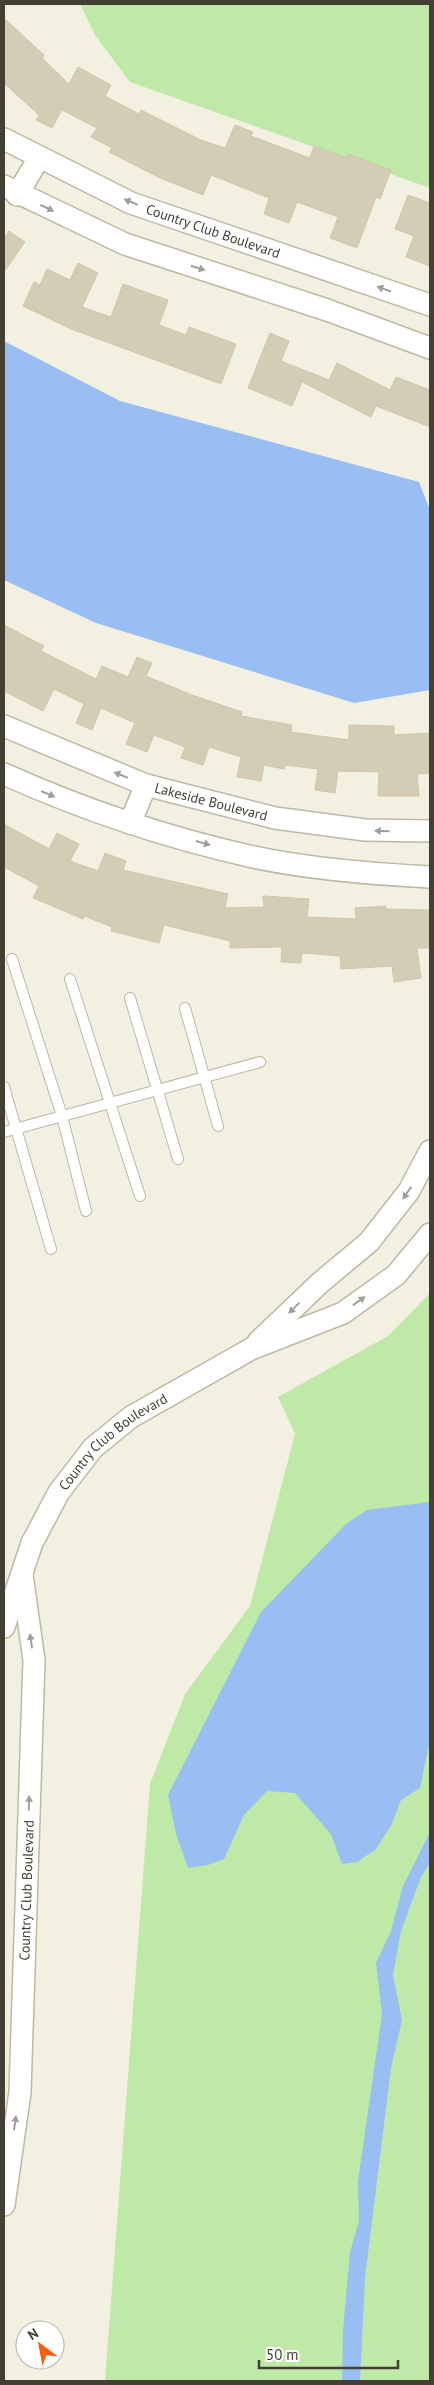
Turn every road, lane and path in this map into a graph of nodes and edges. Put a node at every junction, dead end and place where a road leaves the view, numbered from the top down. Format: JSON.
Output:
{"nodes":[{"id":1,"x":4,"y":139,"type":"edge"},
{"id":2,"x":39,"y":158,"type":"junction"},
{"id":3,"x":11,"y":191,"type":"edge"},
{"id":4,"x":430,"y":305,"type":"edge"},
{"id":5,"x":430,"y":348,"type":"edge"},
{"id":6,"x":4,"y":726,"type":"edge"},
{"id":7,"x":4,"y":774,"type":"edge"},
{"id":8,"x":146,"y":785,"type":"junction"},
{"id":9,"x":130,"y":823,"type":"junction"},
{"id":10,"x":430,"y":831,"type":"edge"},
{"id":11,"x":430,"y":877,"type":"edge"},
{"id":12,"x":12,"y":959,"type":"dead end"},
{"id":13,"x":70,"y":978,"type":"dead end"},
{"id":14,"x":130,"y":998,"type":"dead end"},
{"id":15,"x":185,"y":1008,"type":"dead end"},
{"id":16,"x":260,"y":1062,"type":"dead end"},
{"id":17,"x":206,"y":1077,"type":"junction"},
{"id":18,"x":4,"y":1087,"type":"edge"},
{"id":19,"x":158,"y":1090,"type":"junction"},
{"id":20,"x":112,"y":1102,"type":"junction"},
{"id":21,"x":62,"y":1116,"type":"junction"},
{"id":22,"x":218,"y":1126,"type":"dead end"},
{"id":23,"x":17,"y":1129,"type":"junction"},
{"id":24,"x":4,"y":1132,"type":"edge"},
{"id":25,"x":430,"y":1150,"type":"edge"},
{"id":26,"x":178,"y":1159,"type":"dead end"},
{"id":27,"x":140,"y":1196,"type":"dead end"},
{"id":28,"x":86,"y":1211,"type":"dead end"},
{"id":29,"x":430,"y":1234,"type":"edge"},
{"id":30,"x":52,"y":1250,"type":"dead end"},
{"id":31,"x":251,"y":1349,"type":"junction"},
{"id":32,"x":22,"y":1575,"type":"junction"},
{"id":33,"x":4,"y":1627,"type":"edge"},
{"id":34,"x":4,"y":2206,"type":"edge"}],
"edges":[{"from":1,"to":2,"type":"street","name":"Country Club Boulevard"},
{"from":2,"to":3,"type":"street"},
{"from":4,"to":2,"type":"street","name":"Country Club Boulevard","one_way":true},
{"from":3,"to":5,"type":"street","one_way":true},
{"from":8,"to":6,"type":"street","name":"Lakeside Boulevard","one_way":true},
{"from":7,"to":9,"type":"street","one_way":true},
{"from":8,"to":9,"type":"street"},
{"from":10,"to":8,"type":"street","name":"Lakeside Boulevard","one_way":true},
{"from":9,"to":11,"type":"street","one_way":true},
{"from":12,"to":21,"type":"lane"},
{"from":13,"to":20,"type":"lane"},
{"from":14,"to":19,"type":"lane"},
{"from":15,"to":17,"type":"lane"},
{"from":16,"to":17,"type":"lane"},
{"from":17,"to":19,"type":"lane"},
{"from":17,"to":22,"type":"lane"},
{"from":18,"to":23,"type":"lane"},
{"from":19,"to":20,"type":"lane"},
{"from":19,"to":26,"type":"lane"},
{"from":20,"to":21,"type":"lane"},
{"from":20,"to":27,"type":"lane"},
{"from":21,"to":23,"type":"lane"},
{"from":21,"to":28,"type":"lane"},
{"from":23,"to":24,"type":"lane"},
{"from":23,"to":30,"type":"lane"},
{"from":25,"to":31,"type":"street","name":"Country Club Boulevard","one_way":true},
{"from":31,"to":29,"type":"street","name":"Country Club Boulevard","one_way":true},
{"from":31,"to":32,"type":"street","name":"Country Club Boulevard"},
{"from":32,"to":33,"type":"street","name":"Country Club Boulevard"},
{"from":34,"to":32,"type":"street","name":"Country Club Boulevard","one_way":true}]}
